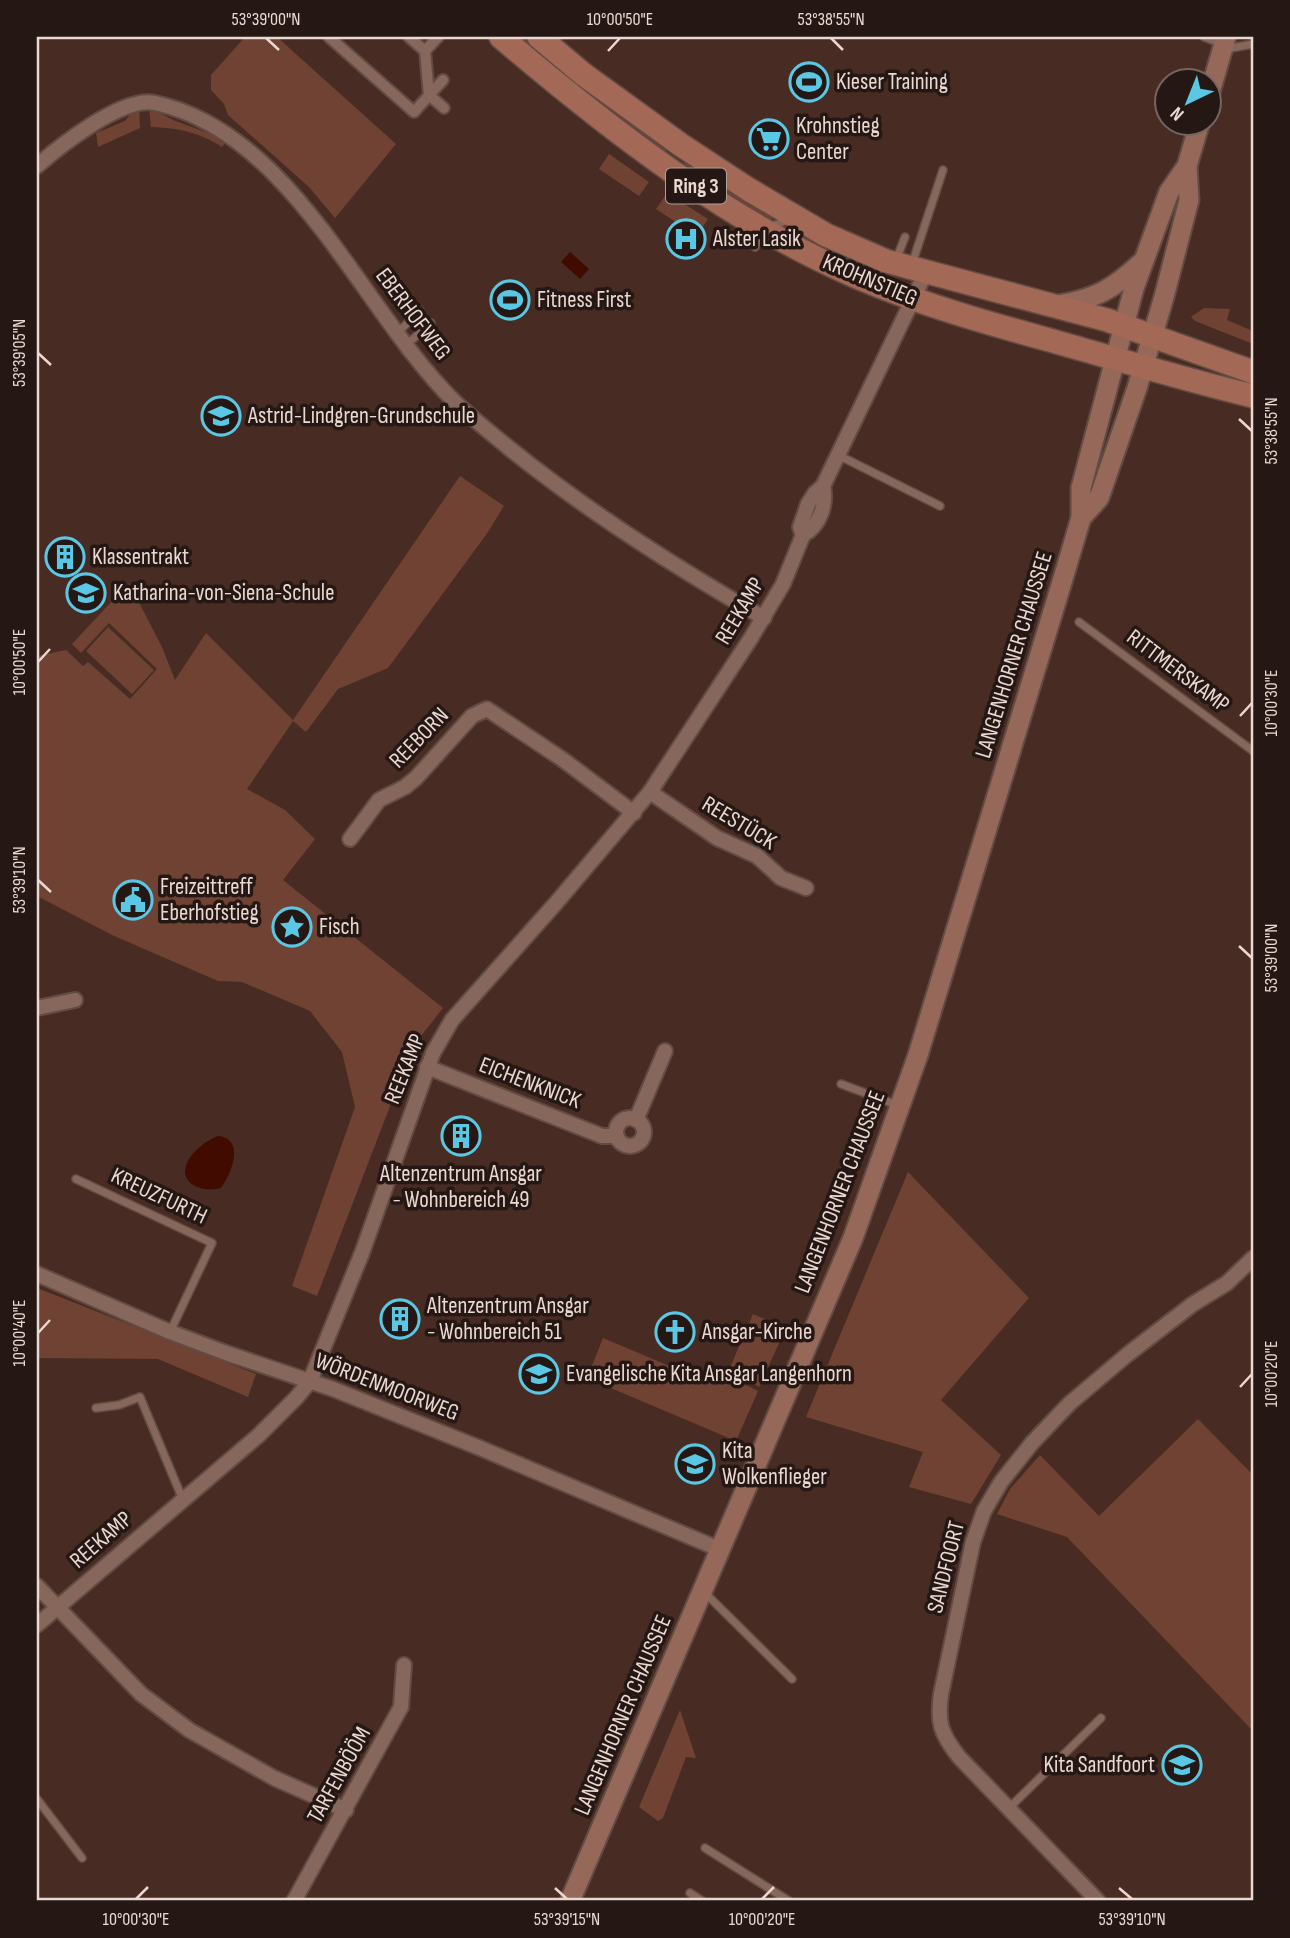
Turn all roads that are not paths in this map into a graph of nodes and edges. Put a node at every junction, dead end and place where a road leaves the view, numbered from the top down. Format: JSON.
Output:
{"nodes":[{"id":1,"x":329,"y":37,"type":"edge"},
{"id":2,"x":409,"y":37,"type":"edge"},
{"id":3,"x":438,"y":37,"type":"edge"},
{"id":4,"x":501,"y":37,"type":"edge"},
{"id":5,"x":539,"y":37,"type":"edge"},
{"id":6,"x":1204,"y":37,"type":"edge"},
{"id":7,"x":1224,"y":44,"type":"edge"},
{"id":8,"x":1253,"y":44,"type":"edge"},
{"id":9,"x":425,"y":51,"type":"junction"},
{"id":10,"x":1217,"y":66,"type":"edge"},
{"id":11,"x":443,"y":80,"type":"dead end"},
{"id":12,"x":429,"y":95,"type":"junction"},
{"id":13,"x":444,"y":108,"type":"dead end"},
{"id":14,"x":1196,"y":136,"type":"edge"},
{"id":15,"x":37,"y":166,"type":"edge"},
{"id":16,"x":1187,"y":166,"type":"junction"},
{"id":17,"x":943,"y":170,"type":"dead end"},
{"id":18,"x":794,"y":217,"type":"junction"},
{"id":19,"x":905,"y":237,"type":"dead end"},
{"id":20,"x":760,"y":238,"type":"junction"},
{"id":21,"x":1144,"y":260,"type":"junction"},
{"id":22,"x":910,"y":268,"type":"junction"},
{"id":23,"x":914,"y":300,"type":"junction"},
{"id":24,"x":1058,"y":305,"type":"junction"},
{"id":25,"x":420,"y":311,"type":"dead end"},
{"id":26,"x":430,"y":323,"type":"dead end"},
{"id":27,"x":1123,"y":326,"type":"junction"},
{"id":28,"x":1153,"y":337,"type":"junction"},
{"id":29,"x":401,"y":340,"type":"junction"},
{"id":30,"x":1114,"y":359,"type":"junction"},
{"id":31,"x":1143,"y":368,"type":"junction"},
{"id":32,"x":1253,"y":372,"type":"edge"},
{"id":33,"x":1253,"y":396,"type":"edge"},
{"id":34,"x":838,"y":455,"type":"junction"},
{"id":35,"x":940,"y":506,"type":"dead end"},
{"id":36,"x":1081,"y":518,"type":"junction"},
{"id":37,"x":764,"y":618,"type":"junction"},
{"id":38,"x":1079,"y":622,"type":"dead end"},
{"id":39,"x":1253,"y":751,"type":"edge"},
{"id":40,"x":650,"y":792,"type":"junction"},
{"id":41,"x":634,"y":813,"type":"junction"},
{"id":42,"x":350,"y":839,"type":"dead end"},
{"id":43,"x":806,"y":888,"type":"dead end"},
{"id":44,"x":75,"y":1000,"type":"dead end"},
{"id":45,"x":37,"y":1008,"type":"edge"},
{"id":46,"x":665,"y":1051,"type":"dead end"},
{"id":47,"x":427,"y":1067,"type":"junction"},
{"id":48,"x":841,"y":1084,"type":"dead end"},
{"id":49,"x":900,"y":1106,"type":"junction"},
{"id":50,"x":636,"y":1119,"type":"junction"},
{"id":51,"x":617,"y":1136,"type":"junction"},
{"id":52,"x":76,"y":1179,"type":"dead end"},
{"id":53,"x":1253,"y":1258,"type":"edge"},
{"id":54,"x":37,"y":1274,"type":"edge"},
{"id":55,"x":170,"y":1332,"type":"junction"},
{"id":56,"x":310,"y":1381,"type":"junction"},
{"id":57,"x":96,"y":1408,"type":"dead end"},
{"id":58,"x":183,"y":1500,"type":"junction"},
{"id":59,"x":719,"y":1549,"type":"junction"},
{"id":60,"x":37,"y":1586,"type":"edge"},
{"id":61,"x":702,"y":1590,"type":"junction"},
{"id":62,"x":58,"y":1608,"type":"junction"},
{"id":63,"x":37,"y":1625,"type":"edge"},
{"id":64,"x":404,"y":1665,"type":"dead end"},
{"id":65,"x":792,"y":1679,"type":"dead end"},
{"id":66,"x":1101,"y":1718,"type":"dead end"},
{"id":67,"x":37,"y":1799,"type":"edge"},
{"id":68,"x":1008,"y":1808,"type":"junction"},
{"id":69,"x":346,"y":1810,"type":"junction"},
{"id":70,"x":705,"y":1848,"type":"dead end"},
{"id":71,"x":82,"y":1858,"type":"dead end"},
{"id":72,"x":690,"y":1894,"type":"dead end"},
{"id":73,"x":294,"y":1901,"type":"edge"},
{"id":74,"x":569,"y":1901,"type":"edge"},
{"id":75,"x":702,"y":1901,"type":"edge"},
{"id":76,"x":789,"y":1901,"type":"edge"},
{"id":77,"x":1098,"y":1901,"type":"edge"}],
"edges":[{"from":1,"to":12,"type":"street"},
{"from":2,"to":9,"type":"street"},
{"from":3,"to":9,"type":"street"},
{"from":4,"to":20,"type":"main road","name":"KROHNSTIEG","number":"Ring 3"},
{"from":5,"to":18,"type":"main road","name":"KROHNSTIEG","number":"Ring 3"},
{"from":6,"to":7,"type":"lane"},
{"from":7,"to":8,"type":"lane"},
{"from":7,"to":10,"type":"main road"},
{"from":9,"to":12,"type":"street"},
{"from":11,"to":12,"type":"street"},
{"from":12,"to":13,"type":"street"},
{"from":14,"to":16,"type":"main road","name":"LANGENHORNER CHAUSSEE"},
{"from":15,"to":29,"type":"street","name":"EBERHOFWEG"},
{"from":16,"to":21,"type":"main road","name":"LANGENHORNER CHAUSSEE"},
{"from":16,"to":28,"type":"main road","name":"LANGENHORNER CHAUSSEE"},
{"from":17,"to":22,"type":"lane"},
{"from":18,"to":20,"type":"lane"},
{"from":18,"to":22,"type":"main road","name":"KROHNSTIEG","number":"Ring 3"},
{"from":19,"to":22,"type":"lane"},
{"from":20,"to":23,"type":"main road","name":"KROHNSTIEG","number":"Ring 3"},
{"from":21,"to":24,"type":"main road"},
{"from":21,"to":27,"type":"main road","name":"LANGENHORNER CHAUSSEE"},
{"from":22,"to":23,"type":"street","name":"REEKAMP"},
{"from":22,"to":24,"type":"main road","name":"KROHNSTIEG","number":"Ring 3"},
{"from":23,"to":30,"type":"main road","name":"KROHNSTIEG","number":"Ring 3"},
{"from":23,"to":34,"type":"street","name":"REEKAMP"},
{"from":24,"to":27,"type":"main road","name":"KROHNSTIEG","number":"Ring 3"},
{"from":25,"to":29,"type":"lane"},
{"from":26,"to":29,"type":"lane"},
{"from":27,"to":28,"type":"main road","name":"KROHNSTIEG","number":"Ring 3"},
{"from":27,"to":30,"type":"main road","name":"LANGENHORNER CHAUSSEE"},
{"from":28,"to":31,"type":"main road","name":"LANGENHORNER CHAUSSEE"},
{"from":28,"to":32,"type":"main road","name":"KROHNSTIEG","number":"Ring 3"},
{"from":29,"to":37,"type":"street","name":"EBERHOFWEG"},
{"from":30,"to":31,"type":"main road","name":"KROHNSTIEG","number":"Ring 3"},
{"from":30,"to":36,"type":"main road","name":"LANGENHORNER CHAUSSEE"},
{"from":31,"to":33,"type":"main road","name":"KROHNSTIEG","number":"Ring 3"},
{"from":31,"to":36,"type":"main road","name":"LANGENHORNER CHAUSSEE"},
{"from":34,"to":35,"type":"lane"},
{"from":34,"to":37,"type":"street","name":"REEKAMP"},
{"from":36,"to":49,"type":"main road","name":"LANGENHORNER CHAUSSEE"},
{"from":37,"to":40,"type":"street","name":"REEKAMP"},
{"from":38,"to":39,"type":"lane","name":"RITTMERSKAMP"},
{"from":40,"to":41,"type":"street","name":"REEKAMP"},
{"from":40,"to":43,"type":"street","name":"REESTÜCK"},
{"from":41,"to":42,"type":"street","name":"REEBORN"},
{"from":41,"to":47,"type":"street","name":"REEKAMP"},
{"from":44,"to":45,"type":"street"},
{"from":46,"to":50,"type":"street","name":"EICHENKNICK"},
{"from":47,"to":51,"type":"street","name":"EICHENKNICK"},
{"from":47,"to":56,"type":"street","name":"REEKAMP"},
{"from":48,"to":49,"type":"lane"},
{"from":49,"to":59,"type":"main road","name":"LANGENHORNER CHAUSSEE"},
{"from":50,"to":51,"type":"street","name":"EICHENKNICK"},
{"from":50,"to":51,"type":"street","name":"EICHENKNICK"},
{"from":52,"to":55,"type":"lane","name":"KREUZFURTH"},
{"from":53,"to":68,"type":"street","name":"SANDFOORT"},
{"from":54,"to":55,"type":"street","name":"WÖRDENMOORWEG"},
{"from":55,"to":56,"type":"street","name":"WÖRDENMOORWEG"},
{"from":56,"to":58,"type":"street","name":"REEKAMP"},
{"from":56,"to":59,"type":"street","name":"WÖRDENMOORWEG"},
{"from":57,"to":58,"type":"lane"},
{"from":58,"to":62,"type":"street","name":"REEKAMP"},
{"from":59,"to":61,"type":"main road","name":"LANGENHORNER CHAUSSEE"},
{"from":60,"to":62,"type":"street"},
{"from":61,"to":65,"type":"lane"},
{"from":61,"to":74,"type":"main road","name":"LANGENHORNER CHAUSSEE"},
{"from":62,"to":63,"type":"street","name":"REEKAMP"},
{"from":62,"to":69,"type":"street"},
{"from":64,"to":69,"type":"street","name":"TARFENBÖÖM"},
{"from":66,"to":68,"type":"lane"},
{"from":67,"to":71,"type":"lane"},
{"from":68,"to":77,"type":"street","name":"SANDFOORT"},
{"from":69,"to":73,"type":"street","name":"TARFENBÖÖM"},
{"from":70,"to":76,"type":"lane"},
{"from":72,"to":75,"type":"lane"}]}
